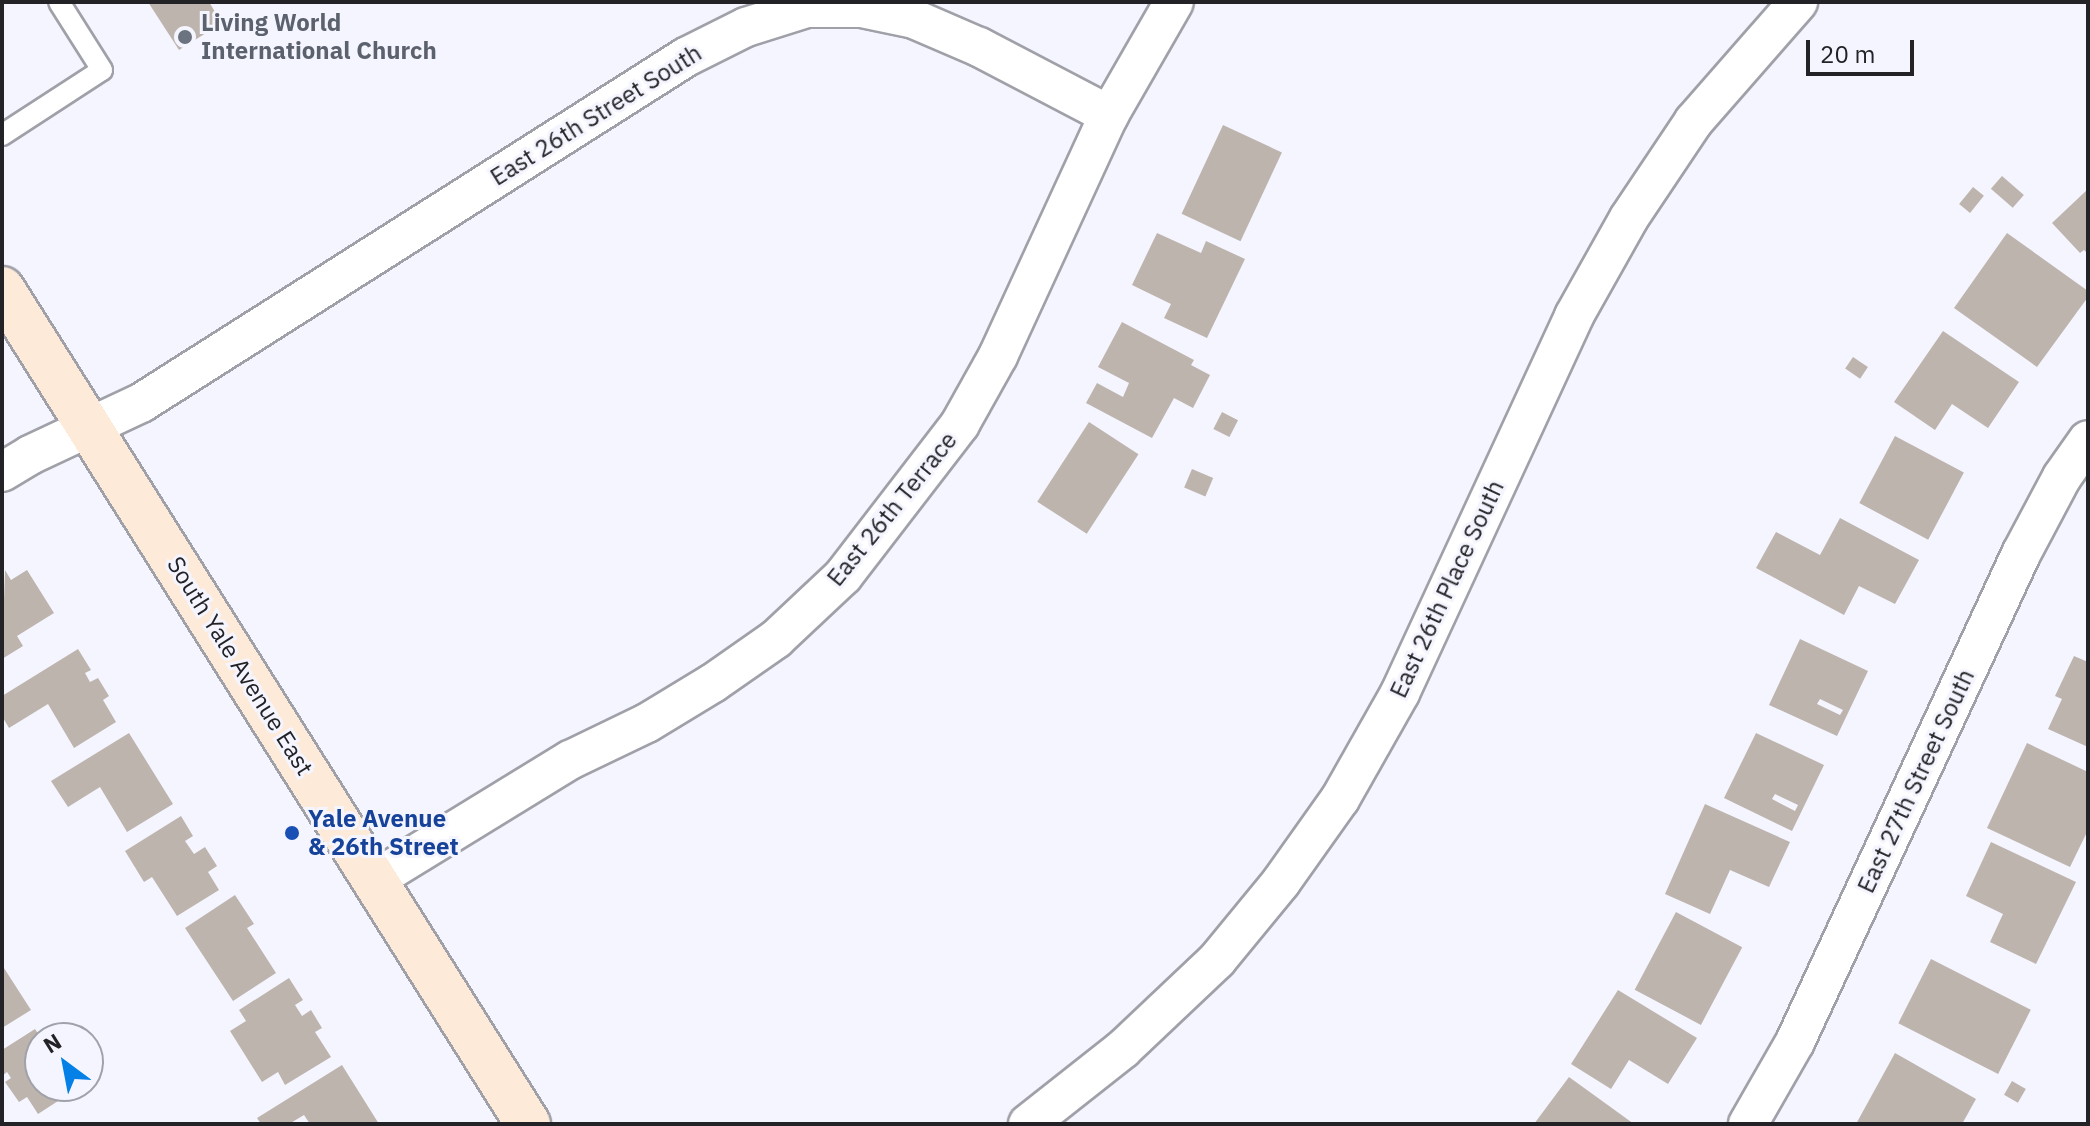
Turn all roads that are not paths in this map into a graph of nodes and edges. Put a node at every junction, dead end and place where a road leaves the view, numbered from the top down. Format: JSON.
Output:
{"nodes":[{"id":1,"x":59,"y":2,"type":"edge"},
{"id":2,"x":1174,"y":2,"type":"edge"},
{"id":3,"x":1798,"y":2,"type":"edge"},
{"id":4,"x":1109,"y":115,"type":"junction"},
{"id":5,"x":2,"y":135,"type":"edge"},
{"id":6,"x":2,"y":289,"type":"edge"},
{"id":7,"x":90,"y":428,"type":"junction"},
{"id":8,"x":2088,"y":440,"type":"edge"},
{"id":9,"x":2,"y":472,"type":"edge"},
{"id":10,"x":374,"y":880,"type":"junction"},
{"id":11,"x":528,"y":1124,"type":"edge"},
{"id":12,"x":1028,"y":1124,"type":"edge"},
{"id":13,"x":1748,"y":1124,"type":"edge"}],
"edges":[{"from":1,"to":5,"type":"lane"},
{"from":2,"to":4,"type":"street"},
{"from":3,"to":12,"type":"street","name":"East 26th Place South"},
{"from":4,"to":7,"type":"street","name":"East 26th Street South"},
{"from":4,"to":10,"type":"street","name":"East 26th Terrace"},
{"from":6,"to":7,"type":"main road","name":"South Yale Avenue East"},
{"from":7,"to":9,"type":"street","name":"East 26th Street South"},
{"from":7,"to":10,"type":"main road","name":"South Yale Avenue East"},
{"from":8,"to":13,"type":"street","name":"East 27th Street South"},
{"from":10,"to":11,"type":"main road","name":"South Yale Avenue East"}]}
